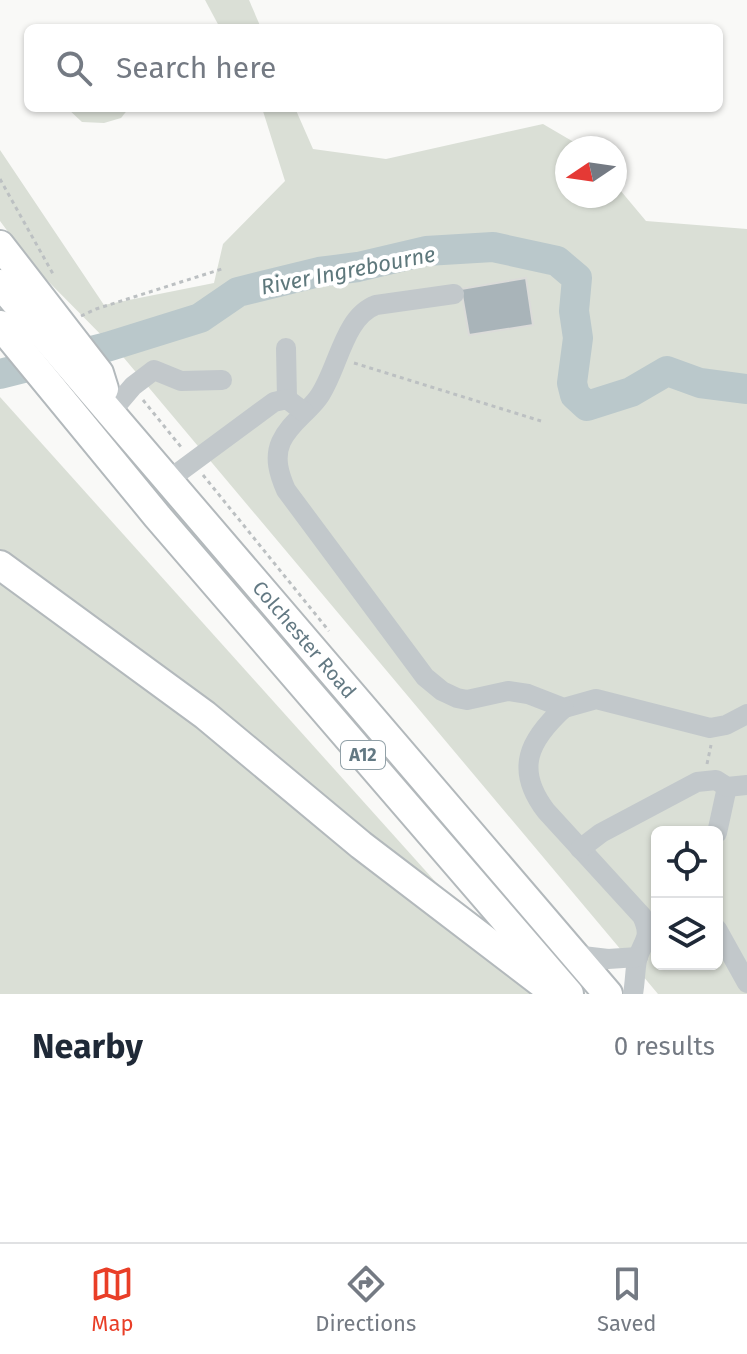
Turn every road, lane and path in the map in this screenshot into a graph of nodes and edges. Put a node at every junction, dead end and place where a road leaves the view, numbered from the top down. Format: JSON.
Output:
{"nodes":[{"id":1,"x":0,"y":179,"type":"edge"},
{"id":2,"x":0,"y":245,"type":"edge"},
{"id":3,"x":225,"y":268,"type":"dead end"},
{"id":4,"x":53,"y":274,"type":"dead end"},
{"id":5,"x":0,"y":284,"type":"edge"},
{"id":6,"x":454,"y":294,"type":"dead end"},
{"id":7,"x":59,"y":332,"type":"junction"},
{"id":8,"x":8,"y":335,"type":"edge"},
{"id":9,"x":286,"y":348,"type":"dead end"},
{"id":10,"x":338,"y":359,"type":"junction"},
{"id":11,"x":222,"y":380,"type":"dead end"},
{"id":12,"x":133,"y":386,"type":"junction"},
{"id":13,"x":287,"y":399,"type":"junction"},
{"id":14,"x":304,"y":412,"type":"junction"},
{"id":15,"x":110,"y":413,"type":"junction"},
{"id":16,"x":541,"y":421,"type":"dead end"},
{"id":17,"x":193,"y":462,"type":"junction"},
{"id":18,"x":167,"y":481,"type":"junction"},
{"id":19,"x":0,"y":565,"type":"edge"},
{"id":20,"x":329,"y":631,"type":"dead end"},
{"id":21,"x":564,"y":708,"type":"junction"},
{"id":22,"x":747,"y":714,"type":"edge"},
{"id":23,"x":710,"y":728,"type":"junction"},
{"id":24,"x":704,"y":780,"type":"junction"},
{"id":25,"x":737,"y":786,"type":"edge"},
{"id":26,"x":720,"y":826,"type":"edge"},
{"id":27,"x":580,"y":849,"type":"junction"},
{"id":28,"x":723,"y":940,"type":"edge"},
{"id":29,"x":574,"y":955,"type":"junction"},
{"id":30,"x":638,"y":957,"type":"junction"},
{"id":31,"x":747,"y":983,"type":"edge"},
{"id":32,"x":556,"y":994,"type":"edge"},
{"id":33,"x":569,"y":994,"type":"edge"},
{"id":34,"x":608,"y":994,"type":"edge"},
{"id":35,"x":633,"y":994,"type":"edge"}],
"edges":[{"from":1,"to":4,"type":"path"},
{"from":2,"to":7,"type":"highway","number":"A12"},
{"from":3,"to":7,"type":"path"},
{"from":5,"to":7,"type":"highway","number":"A12"},
{"from":6,"to":10,"type":"lane"},
{"from":7,"to":15,"type":"highway","number":"A12"},
{"from":8,"to":33,"type":"highway","name":"Colchester Road","number":"A12"},
{"from":9,"to":13,"type":"lane"},
{"from":10,"to":14,"type":"lane"},
{"from":10,"to":16,"type":"path"},
{"from":11,"to":12,"type":"lane"},
{"from":12,"to":15,"type":"lane"},
{"from":12,"to":17,"type":"path"},
{"from":13,"to":14,"type":"lane"},
{"from":13,"to":17,"type":"lane"},
{"from":14,"to":21,"type":"lane"},
{"from":15,"to":18,"type":"highway","name":"Colchester Road","number":"A12"},
{"from":17,"to":18,"type":"lane"},
{"from":17,"to":20,"type":"path"},
{"from":18,"to":29,"type":"highway","name":"Colchester Road","number":"A12"},
{"from":19,"to":32,"type":"highway"},
{"from":21,"to":23,"type":"lane"},
{"from":21,"to":27,"type":"lane"},
{"from":22,"to":23,"type":"lane"},
{"from":23,"to":24,"type":"path"},
{"from":24,"to":25,"type":"lane"},
{"from":24,"to":27,"type":"lane"},
{"from":25,"to":26,"type":"lane"},
{"from":27,"to":30,"type":"lane"},
{"from":28,"to":31,"type":"lane"},
{"from":29,"to":30,"type":"lane"},
{"from":29,"to":34,"type":"highway","name":"Colchester Road","number":"A12"},
{"from":30,"to":35,"type":"lane"}]}
